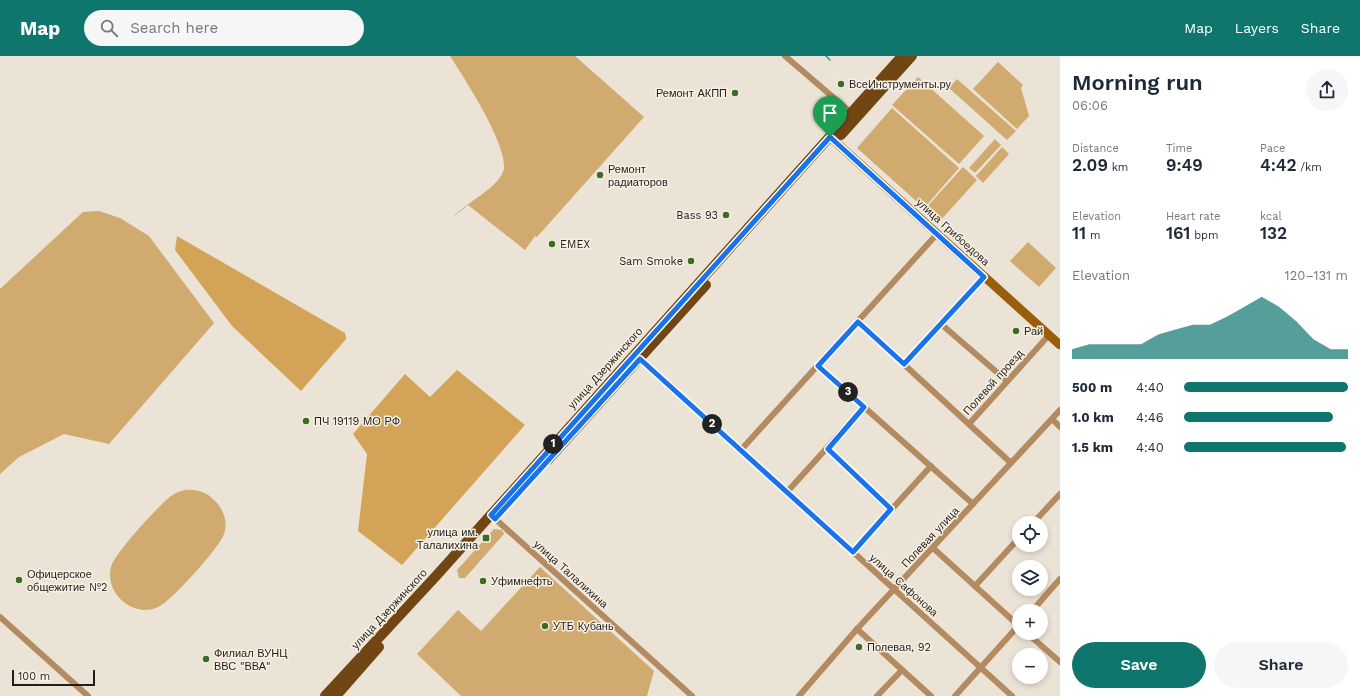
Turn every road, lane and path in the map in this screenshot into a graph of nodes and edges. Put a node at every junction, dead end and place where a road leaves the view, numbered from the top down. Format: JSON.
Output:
{"nodes":[{"id":1,"x":785,"y":56,"type":"edge"},
{"id":2,"x":902,"y":56,"type":"edge"},
{"id":3,"x":912,"y":56,"type":"edge"},
{"id":4,"x":850,"y":114,"type":"junction"},
{"id":5,"x":832,"y":139,"type":"junction"},
{"id":6,"x":937,"y":234,"type":"junction"},
{"id":7,"x":984,"y":277,"type":"junction"},
{"id":8,"x":858,"y":322,"type":"junction"},
{"id":9,"x":941,"y":324,"type":"junction"},
{"id":10,"x":1049,"y":335,"type":"junction"},
{"id":11,"x":1060,"y":345,"type":"edge"},
{"id":12,"x":640,"y":359,"type":"junction"},
{"id":13,"x":904,"y":364,"type":"junction"},
{"id":14,"x":818,"y":366,"type":"junction"},
{"id":15,"x":1007,"y":381,"type":"junction"},
{"id":16,"x":864,"y":407,"type":"junction"},
{"id":17,"x":1060,"y":410,"type":"edge"},
{"id":18,"x":1052,"y":419,"type":"junction"},
{"id":19,"x":969,"y":424,"type":"junction"},
{"id":20,"x":1060,"y":427,"type":"edge"},
{"id":21,"x":828,"y":449,"type":"junction"},
{"id":22,"x":740,"y":451,"type":"junction"},
{"id":23,"x":1011,"y":463,"type":"junction"},
{"id":24,"x":931,"y":466,"type":"junction"},
{"id":25,"x":787,"y":492,"type":"junction"},
{"id":26,"x":1060,"y":494,"type":"edge"},
{"id":27,"x":973,"y":504,"type":"junction"},
{"id":28,"x":891,"y":509,"type":"junction"},
{"id":29,"x":1040,"y":516,"type":"edge"},
{"id":30,"x":493,"y":517,"type":"junction"},
{"id":31,"x":1012,"y":546,"type":"edge"},
{"id":32,"x":933,"y":548,"type":"junction"},
{"id":33,"x":853,"y":552,"type":"junction"},
{"id":34,"x":1060,"y":579,"type":"edge"},
{"id":35,"x":975,"y":586,"type":"junction"},
{"id":36,"x":894,"y":590,"type":"junction"},
{"id":37,"x":1038,"y":604,"type":"edge"},
{"id":38,"x":0,"y":617,"type":"edge"},
{"id":39,"x":1012,"y":619,"type":"edge"},
{"id":40,"x":857,"y":629,"type":"junction"},
{"id":41,"x":1012,"y":633,"type":"edge"},
{"id":42,"x":1035,"y":640,"type":"edge"},
{"id":43,"x":1060,"y":662,"type":"edge"},
{"id":44,"x":980,"y":667,"type":"junction"},
{"id":45,"x":902,"y":670,"type":"junction"},
{"id":46,"x":88,"y":696,"type":"edge"},
{"id":47,"x":326,"y":696,"type":"edge"},
{"id":48,"x":336,"y":696,"type":"edge"},
{"id":49,"x":692,"y":696,"type":"edge"},
{"id":50,"x":799,"y":696,"type":"edge"},
{"id":51,"x":877,"y":696,"type":"edge"},
{"id":52,"x":931,"y":696,"type":"edge"},
{"id":53,"x":955,"y":696,"type":"edge"},
{"id":54,"x":1012,"y":696,"type":"edge"}],
"edges":[{"from":1,"to":4,"type":"street"},
{"from":2,"to":4,"type":"main road","name":"улица Дзержинского"},
{"from":3,"to":5,"type":"main road","name":"улица Дзержинского"},
{"from":4,"to":5,"type":"main road","name":"улица Дзержинского"},
{"from":5,"to":6,"type":"street","name":"улица Грибоедова"},
{"from":5,"to":12,"type":"main road","name":"улица Дзержинского"},
{"from":5,"to":30,"type":"main road","name":"улица Дзержинского"},
{"from":6,"to":7,"type":"street","name":"улица Грибоедова"},
{"from":6,"to":8,"type":"street"},
{"from":7,"to":9,"type":"street"},
{"from":7,"to":10,"type":"street","name":"улица Грибоедова"},
{"from":8,"to":13,"type":"street"},
{"from":8,"to":14,"type":"street"},
{"from":9,"to":13,"type":"street"},
{"from":9,"to":15,"type":"street"},
{"from":10,"to":11,"type":"street","name":"улица Грибоедова"},
{"from":10,"to":15,"type":"street","name":"Полевой проезд"},
{"from":12,"to":22,"type":"street","name":"улица Сафонова"},
{"from":12,"to":30,"type":"main road","name":"улица Дзержинского"},
{"from":13,"to":19,"type":"street"},
{"from":14,"to":16,"type":"street"},
{"from":14,"to":22,"type":"street"},
{"from":15,"to":19,"type":"street","name":"Полевой проезд"},
{"from":16,"to":21,"type":"street"},
{"from":16,"to":24,"type":"street"},
{"from":17,"to":18,"type":"street","name":"Полевая улица"},
{"from":18,"to":20,"type":"street"},
{"from":18,"to":23,"type":"street","name":"Полевая улица"},
{"from":19,"to":23,"type":"street"},
{"from":21,"to":25,"type":"street"},
{"from":21,"to":28,"type":"street"},
{"from":22,"to":25,"type":"street","name":"улица Сафонова"},
{"from":23,"to":27,"type":"street","name":"Полевая улица"},
{"from":24,"to":27,"type":"street"},
{"from":24,"to":28,"type":"street"},
{"from":25,"to":33,"type":"street","name":"улица Сафонова"},
{"from":26,"to":29,"type":"street"},
{"from":27,"to":32,"type":"street","name":"Полевая улица"},
{"from":28,"to":33,"type":"street"},
{"from":30,"to":47,"type":"main road","name":"улица Дзержинского"},
{"from":30,"to":48,"type":"main road","name":"улица Дзержинского"},
{"from":30,"to":49,"type":"street","name":"улица Талалихина"},
{"from":31,"to":35,"type":"street"},
{"from":32,"to":35,"type":"street"},
{"from":32,"to":36,"type":"street","name":"Полевая улица"},
{"from":33,"to":36,"type":"street","name":"улица Сафонова"},
{"from":34,"to":37,"type":"street"},
{"from":35,"to":39,"type":"street"},
{"from":36,"to":40,"type":"street","name":"Полевая улица"},
{"from":36,"to":44,"type":"street","name":"улица Сафонова"},
{"from":38,"to":46,"type":"street"},
{"from":40,"to":45,"type":"street"},
{"from":40,"to":50,"type":"street","name":"Полевая улица"},
{"from":41,"to":44,"type":"street"},
{"from":42,"to":43,"type":"street"},
{"from":44,"to":53,"type":"street"},
{"from":44,"to":54,"type":"street","name":"улица Сафонова"},
{"from":45,"to":51,"type":"street"},
{"from":45,"to":52,"type":"street"}]}
